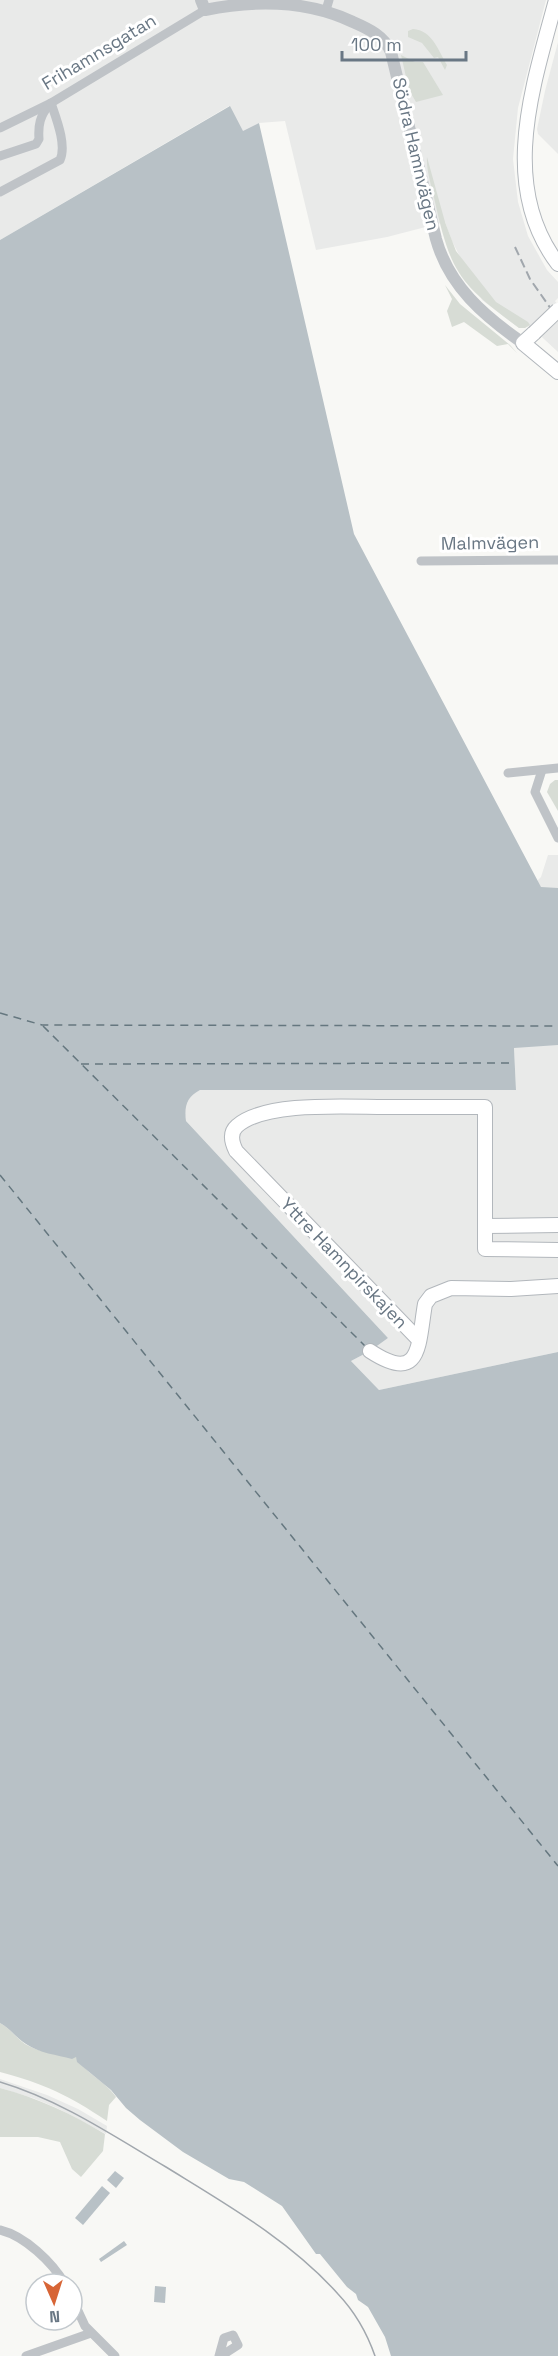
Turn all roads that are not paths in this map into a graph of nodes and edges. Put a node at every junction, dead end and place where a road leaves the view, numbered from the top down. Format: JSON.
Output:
{"nodes":[{"id":1,"x":556,"y":0,"type":"edge"},
{"id":2,"x":203,"y":5,"type":"edge"},
{"id":3,"x":327,"y":5,"type":"edge"},
{"id":4,"x":51,"y":103,"type":"junction"},
{"id":5,"x":0,"y":128,"type":"edge"},
{"id":6,"x":0,"y":156,"type":"edge"},
{"id":7,"x":0,"y":192,"type":"edge"},
{"id":8,"x":558,"y":264,"type":"edge"},
{"id":9,"x":558,"y":310,"type":"edge"},
{"id":10,"x":523,"y":344,"type":"junction"},
{"id":11,"x":558,"y":372,"type":"edge"},
{"id":12,"x":558,"y":560,"type":"edge"},
{"id":13,"x":421,"y":561,"type":"dead end"},
{"id":14,"x":558,"y":768,"type":"edge"},
{"id":15,"x":542,"y":770,"type":"junction"},
{"id":16,"x":508,"y":773,"type":"dead end"},
{"id":17,"x":558,"y":838,"type":"edge"},
{"id":18,"x":558,"y":1225,"type":"edge"},
{"id":19,"x":485,"y":1226,"type":"junction"},
{"id":20,"x":558,"y":1250,"type":"edge"},
{"id":21,"x":558,"y":1286,"type":"edge"},
{"id":22,"x":419,"y":1340,"type":"junction"},
{"id":23,"x":370,"y":1351,"type":"dead end"},
{"id":24,"x":0,"y":2230,"type":"edge"},
{"id":25,"x":55,"y":2272,"type":"edge"},
{"id":26,"x":84,"y":2324,"type":"edge"},
{"id":27,"x":91,"y":2333,"type":"junction"},
{"id":28,"x":26,"y":2356,"type":"edge"},
{"id":29,"x":115,"y":2356,"type":"edge"}],
"edges":[{"from":1,"to":8,"type":"main road"},
{"from":2,"to":3,"type":"street","name":"Södra Hamnvägen"},
{"from":2,"to":4,"type":"street","name":"Frihamnsgatan"},
{"from":3,"to":10,"type":"street","name":"Södra Hamnvägen"},
{"from":4,"to":5,"type":"street","name":"Frihamnsgatan"},
{"from":4,"to":6,"type":"street"},
{"from":4,"to":7,"type":"street"},
{"from":9,"to":10,"type":"main road","bridge":true},
{"from":10,"to":11,"type":"main road","name":"Södra Hamnvägen"},
{"from":12,"to":13,"type":"street","name":"Malmvägen"},
{"from":14,"to":15,"type":"street"},
{"from":15,"to":16,"type":"street"},
{"from":15,"to":17,"type":"street"},
{"from":18,"to":19,"type":"main road"},
{"from":19,"to":20,"type":"main road"},
{"from":19,"to":22,"type":"main road","name":"Yttre Hamnpirskajen"},
{"from":21,"to":22,"type":"main road"},
{"from":22,"to":23,"type":"main road","name":"Yttre Hamnpirskajen"},
{"from":24,"to":25,"type":"street"},
{"from":26,"to":27,"type":"street"},
{"from":27,"to":28,"type":"street"},
{"from":27,"to":29,"type":"street"}]}
